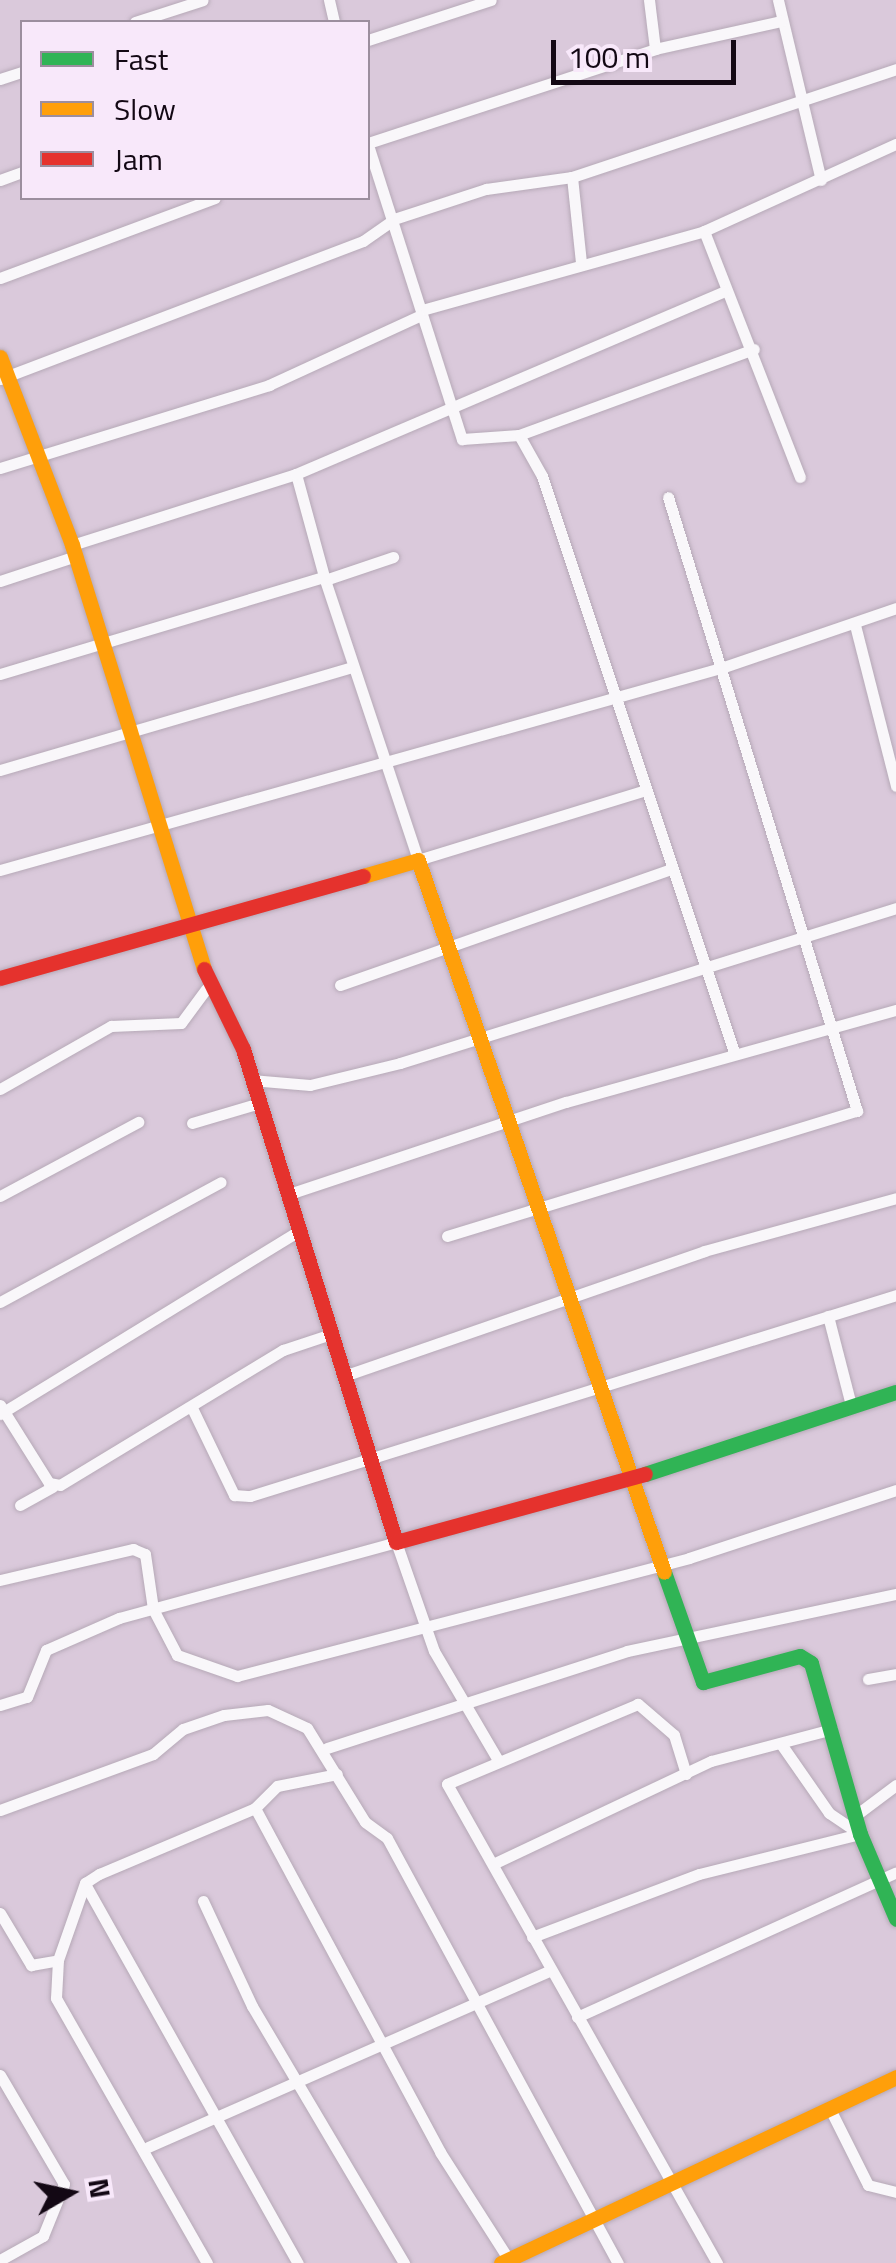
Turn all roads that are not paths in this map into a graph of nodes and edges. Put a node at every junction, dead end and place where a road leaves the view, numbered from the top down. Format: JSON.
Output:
{"nodes":[{"id":1,"x":203,"y":0,"type":"edge"},
{"id":2,"x":491,"y":0,"type":"edge"},
{"id":3,"x":650,"y":0,"type":"edge"},
{"id":4,"x":781,"y":1,"type":"edge"},
{"id":5,"x":141,"y":20,"type":"edge"},
{"id":6,"x":781,"y":20,"type":"junction"},
{"id":7,"x":370,"y":39,"type":"edge"},
{"id":8,"x":654,"y":49,"type":"junction"},
{"id":9,"x":896,"y":69,"type":"edge"},
{"id":10,"x":796,"y":97,"type":"junction"},
{"id":11,"x":370,"y":143,"type":"edge"},
{"id":12,"x":896,"y":144,"type":"edge"},
{"id":13,"x":370,"y":150,"type":"edge"},
{"id":14,"x":572,"y":177,"type":"junction"},
{"id":15,"x":821,"y":180,"type":"junction"},
{"id":16,"x":209,"y":200,"type":"edge"},
{"id":17,"x":394,"y":219,"type":"junction"},
{"id":18,"x":704,"y":230,"type":"junction"},
{"id":19,"x":581,"y":262,"type":"junction"},
{"id":20,"x":0,"y":278,"type":"edge"},
{"id":21,"x":725,"y":291,"type":"junction"},
{"id":22,"x":420,"y":313,"type":"junction"},
{"id":23,"x":754,"y":349,"type":"junction"},
{"id":24,"x":0,"y":357,"type":"edge"},
{"id":25,"x":4,"y":378,"type":"edge"},
{"id":26,"x":445,"y":404,"type":"junction"},
{"id":27,"x":519,"y":435,"type":"junction"},
{"id":28,"x":34,"y":456,"type":"junction"},
{"id":29,"x":0,"y":468,"type":"edge"},
{"id":30,"x":296,"y":474,"type":"junction"},
{"id":31,"x":800,"y":477,"type":"dead end"},
{"id":32,"x":668,"y":497,"type":"dead end"},
{"id":33,"x":74,"y":550,"type":"junction"},
{"id":34,"x":393,"y":556,"type":"dead end"},
{"id":35,"x":324,"y":578,"type":"junction"},
{"id":36,"x":0,"y":581,"type":"edge"},
{"id":37,"x":896,"y":608,"type":"edge"},
{"id":38,"x":855,"y":625,"type":"junction"},
{"id":39,"x":100,"y":643,"type":"junction"},
{"id":40,"x":724,"y":666,"type":"junction"},
{"id":41,"x":352,"y":667,"type":"junction"},
{"id":42,"x":0,"y":674,"type":"edge"},
{"id":43,"x":620,"y":696,"type":"junction"},
{"id":44,"x":130,"y":734,"type":"junction"},
{"id":45,"x":388,"y":762,"type":"junction"},
{"id":46,"x":0,"y":770,"type":"edge"},
{"id":47,"x":896,"y":786,"type":"edge"},
{"id":48,"x":645,"y":790,"type":"junction"},
{"id":49,"x":156,"y":827,"type":"junction"},
{"id":50,"x":418,"y":860,"type":"junction"},
{"id":51,"x":0,"y":869,"type":"edge"},
{"id":52,"x":672,"y":869,"type":"junction"},
{"id":53,"x":896,"y":908,"type":"edge"},
{"id":54,"x":184,"y":928,"type":"junction"},
{"id":55,"x":808,"y":936,"type":"junction"},
{"id":56,"x":448,"y":949,"type":"junction"},
{"id":57,"x":707,"y":961,"type":"junction"},
{"id":58,"x":0,"y":978,"type":"edge"},
{"id":59,"x":340,"y":985,"type":"dead end"},
{"id":60,"x":206,"y":988,"type":"junction"},
{"id":61,"x":896,"y":1010,"type":"edge"},
{"id":62,"x":836,"y":1028,"type":"junction"},
{"id":63,"x":477,"y":1039,"type":"junction"},
{"id":64,"x":734,"y":1052,"type":"junction"},
{"id":65,"x":250,"y":1080,"type":"junction"},
{"id":66,"x":0,"y":1089,"type":"edge"},
{"id":67,"x":256,"y":1104,"type":"junction"},
{"id":68,"x":138,"y":1122,"type":"dead end"},
{"id":69,"x":192,"y":1123,"type":"dead end"},
{"id":70,"x":509,"y":1127,"type":"junction"},
{"id":71,"x":221,"y":1182,"type":"dead end"},
{"id":72,"x":288,"y":1194,"type":"junction"},
{"id":73,"x":0,"y":1196,"type":"edge"},
{"id":74,"x":896,"y":1198,"type":"edge"},
{"id":75,"x":538,"y":1210,"type":"junction"},
{"id":76,"x":299,"y":1232,"type":"junction"},
{"id":77,"x":447,"y":1236,"type":"dead end"},
{"id":78,"x":896,"y":1295,"type":"edge"},
{"id":79,"x":574,"y":1296,"type":"junction"},
{"id":80,"x":0,"y":1302,"type":"edge"},
{"id":81,"x":828,"y":1316,"type":"junction"},
{"id":82,"x":330,"y":1334,"type":"junction"},
{"id":83,"x":344,"y":1376,"type":"junction"},
{"id":84,"x":603,"y":1384,"type":"junction"},
{"id":85,"x":896,"y":1392,"type":"edge"},
{"id":86,"x":850,"y":1401,"type":"junction"},
{"id":87,"x":192,"y":1408,"type":"junction"},
{"id":88,"x":1,"y":1411,"type":"edge"},
{"id":89,"x":362,"y":1457,"type":"junction"},
{"id":90,"x":630,"y":1477,"type":"junction"},
{"id":91,"x":52,"y":1487,"type":"junction"},
{"id":92,"x":896,"y":1490,"type":"edge"},
{"id":93,"x":20,"y":1504,"type":"dead end"},
{"id":94,"x":396,"y":1542,"type":"junction"},
{"id":95,"x":660,"y":1559,"type":"junction"},
{"id":96,"x":0,"y":1580,"type":"edge"},
{"id":97,"x":896,"y":1594,"type":"edge"},
{"id":98,"x":154,"y":1610,"type":"junction"},
{"id":99,"x":425,"y":1629,"type":"junction"},
{"id":100,"x":682,"y":1638,"type":"junction"},
{"id":101,"x":896,"y":1674,"type":"edge"},
{"id":102,"x":868,"y":1679,"type":"dead end"},
{"id":103,"x":465,"y":1698,"type":"junction"},
{"id":104,"x":0,"y":1706,"type":"edge"},
{"id":105,"x":832,"y":1728,"type":"junction"},
{"id":106,"x":781,"y":1744,"type":"junction"},
{"id":107,"x":327,"y":1748,"type":"junction"},
{"id":108,"x":498,"y":1760,"type":"junction"},
{"id":109,"x":337,"y":1774,"type":"junction"},
{"id":110,"x":686,"y":1774,"type":"junction"},
{"id":111,"x":896,"y":1785,"type":"edge"},
{"id":112,"x":255,"y":1808,"type":"junction"},
{"id":113,"x":0,"y":1810,"type":"edge"},
{"id":114,"x":856,"y":1815,"type":"junction"},
{"id":115,"x":860,"y":1834,"type":"junction"},
{"id":116,"x":495,"y":1862,"type":"junction"},
{"id":117,"x":890,"y":1877,"type":"edge"},
{"id":118,"x":85,"y":1884,"type":"junction"},
{"id":119,"x":203,"y":1901,"type":"dead end"},
{"id":120,"x":0,"y":1914,"type":"edge"},
{"id":121,"x":896,"y":1919,"type":"edge"},
{"id":122,"x":532,"y":1937,"type":"junction"},
{"id":123,"x":58,"y":1960,"type":"junction"},
{"id":124,"x":551,"y":1970,"type":"junction"},
{"id":125,"x":470,"y":2001,"type":"junction"},
{"id":126,"x":577,"y":2016,"type":"junction"},
{"id":127,"x":383,"y":2043,"type":"junction"},
{"id":128,"x":0,"y":2075,"type":"edge"},
{"id":129,"x":296,"y":2076,"type":"junction"},
{"id":130,"x":896,"y":2077,"type":"edge"},
{"id":131,"x":830,"y":2109,"type":"junction"},
{"id":132,"x":214,"y":2115,"type":"junction"},
{"id":133,"x":148,"y":2147,"type":"junction"},
{"id":134,"x":674,"y":2186,"type":"junction"},
{"id":135,"x":896,"y":2192,"type":"edge"},
{"id":136,"x":596,"y":2224,"type":"junction"},
{"id":137,"x":3,"y":2258,"type":"edge"},
{"id":138,"x":507,"y":2262,"type":"edge"},
{"id":139,"x":207,"y":2263,"type":"edge"},
{"id":140,"x":298,"y":2263,"type":"edge"},
{"id":141,"x":404,"y":2263,"type":"edge"},
{"id":142,"x":618,"y":2263,"type":"edge"},
{"id":143,"x":717,"y":2263,"type":"edge"}],
"edges":[{"from":1,"to":5,"type":"street"},
{"from":2,"to":7,"type":"street"},
{"from":3,"to":8,"type":"street"},
{"from":4,"to":6,"type":"street"},
{"from":6,"to":8,"type":"street"},
{"from":6,"to":10,"type":"street"},
{"from":8,"to":11,"type":"street"},
{"from":9,"to":10,"type":"street"},
{"from":10,"to":14,"type":"street"},
{"from":10,"to":15,"type":"street"},
{"from":12,"to":15,"type":"street"},
{"from":13,"to":17,"type":"street"},
{"from":14,"to":17,"type":"street"},
{"from":14,"to":19,"type":"street"},
{"from":15,"to":18,"type":"street"},
{"from":16,"to":20,"type":"street"},
{"from":17,"to":22,"type":"street"},
{"from":17,"to":25,"type":"street"},
{"from":18,"to":19,"type":"street"},
{"from":18,"to":21,"type":"street"},
{"from":19,"to":22,"type":"street"},
{"from":21,"to":23,"type":"street"},
{"from":21,"to":26,"type":"street"},
{"from":22,"to":26,"type":"street"},
{"from":22,"to":28,"type":"street"},
{"from":23,"to":27,"type":"street"},
{"from":23,"to":31,"type":"street"},
{"from":24,"to":25,"type":"street"},
{"from":25,"to":28,"type":"street"},
{"from":26,"to":27,"type":"street"},
{"from":26,"to":30,"type":"street"},
{"from":27,"to":43,"type":"street"},
{"from":28,"to":29,"type":"street"},
{"from":28,"to":33,"type":"street"},
{"from":30,"to":33,"type":"street"},
{"from":30,"to":35,"type":"street"},
{"from":32,"to":40,"type":"street"},
{"from":33,"to":36,"type":"street"},
{"from":33,"to":39,"type":"street"},
{"from":34,"to":35,"type":"street"},
{"from":35,"to":39,"type":"street"},
{"from":35,"to":41,"type":"street"},
{"from":37,"to":38,"type":"street"},
{"from":38,"to":40,"type":"street"},
{"from":38,"to":47,"type":"street"},
{"from":39,"to":42,"type":"street"},
{"from":39,"to":44,"type":"street"},
{"from":40,"to":43,"type":"street"},
{"from":40,"to":55,"type":"street"},
{"from":41,"to":44,"type":"street"},
{"from":41,"to":45,"type":"street"},
{"from":43,"to":45,"type":"street"},
{"from":43,"to":48,"type":"street"},
{"from":44,"to":46,"type":"street"},
{"from":44,"to":49,"type":"street"},
{"from":45,"to":49,"type":"street"},
{"from":45,"to":50,"type":"street"},
{"from":48,"to":50,"type":"street"},
{"from":48,"to":52,"type":"street"},
{"from":49,"to":51,"type":"street"},
{"from":49,"to":54,"type":"street"},
{"from":50,"to":54,"type":"street"},
{"from":50,"to":56,"type":"street"},
{"from":52,"to":56,"type":"street"},
{"from":52,"to":57,"type":"street"},
{"from":53,"to":55,"type":"street"},
{"from":54,"to":58,"type":"street"},
{"from":54,"to":60,"type":"street"},
{"from":55,"to":57,"type":"street"},
{"from":55,"to":62,"type":"street"},
{"from":56,"to":59,"type":"street"},
{"from":56,"to":63,"type":"street"},
{"from":57,"to":63,"type":"street"},
{"from":57,"to":64,"type":"street"},
{"from":60,"to":65,"type":"street"},
{"from":60,"to":66,"type":"street"},
{"from":61,"to":62,"type":"street"},
{"from":62,"to":64,"type":"street"},
{"from":62,"to":75,"type":"street"},
{"from":63,"to":65,"type":"street"},
{"from":63,"to":70,"type":"street"},
{"from":64,"to":70,"type":"street"},
{"from":65,"to":67,"type":"street"},
{"from":67,"to":69,"type":"street"},
{"from":67,"to":72,"type":"street"},
{"from":68,"to":73,"type":"street"},
{"from":70,"to":72,"type":"street"},
{"from":70,"to":75,"type":"street"},
{"from":71,"to":80,"type":"street"},
{"from":72,"to":76,"type":"street"},
{"from":74,"to":79,"type":"street"},
{"from":75,"to":77,"type":"street"},
{"from":75,"to":79,"type":"street"},
{"from":76,"to":82,"type":"street"},
{"from":76,"to":88,"type":"street"},
{"from":78,"to":81,"type":"street"},
{"from":79,"to":83,"type":"street"},
{"from":79,"to":84,"type":"street"},
{"from":81,"to":84,"type":"street"},
{"from":81,"to":86,"type":"street"},
{"from":82,"to":83,"type":"street"},
{"from":82,"to":87,"type":"street"},
{"from":83,"to":89,"type":"street"},
{"from":84,"to":89,"type":"street"},
{"from":84,"to":90,"type":"street"},
{"from":85,"to":86,"type":"street"},
{"from":86,"to":90,"type":"street"},
{"from":87,"to":89,"type":"street"},
{"from":87,"to":91,"type":"street"},
{"from":88,"to":91,"type":"street"},
{"from":89,"to":94,"type":"street"},
{"from":90,"to":94,"type":"street"},
{"from":90,"to":95,"type":"street"},
{"from":91,"to":93,"type":"street"},
{"from":92,"to":95,"type":"street"},
{"from":94,"to":98,"type":"street"},
{"from":94,"to":99,"type":"street"},
{"from":95,"to":99,"type":"street"},
{"from":95,"to":100,"type":"street"},
{"from":96,"to":98,"type":"street"},
{"from":97,"to":100,"type":"street"},
{"from":98,"to":99,"type":"street"},
{"from":98,"to":104,"type":"street"},
{"from":99,"to":103,"type":"street"},
{"from":100,"to":103,"type":"street"},
{"from":100,"to":105,"type":"street"},
{"from":101,"to":102,"type":"street"},
{"from":103,"to":107,"type":"street"},
{"from":103,"to":108,"type":"street"},
{"from":105,"to":106,"type":"street"},
{"from":105,"to":114,"type":"street"},
{"from":106,"to":110,"type":"street"},
{"from":106,"to":115,"type":"street"},
{"from":107,"to":109,"type":"street"},
{"from":107,"to":113,"type":"street"},
{"from":108,"to":110,"type":"street"},
{"from":108,"to":116,"type":"street"},
{"from":109,"to":112,"type":"street"},
{"from":109,"to":125,"type":"street"},
{"from":110,"to":116,"type":"street"},
{"from":111,"to":114,"type":"street"},
{"from":112,"to":118,"type":"street"},
{"from":112,"to":127,"type":"street"},
{"from":114,"to":115,"type":"street"},
{"from":115,"to":117,"type":"street"},
{"from":115,"to":122,"type":"street"},
{"from":116,"to":122,"type":"street"},
{"from":117,"to":121,"type":"street"},
{"from":117,"to":126,"type":"street"},
{"from":118,"to":123,"type":"street"},
{"from":118,"to":132,"type":"street"},
{"from":119,"to":129,"type":"street"},
{"from":120,"to":123,"type":"street"},
{"from":122,"to":124,"type":"street"},
{"from":123,"to":133,"type":"street"},
{"from":124,"to":125,"type":"street"},
{"from":124,"to":126,"type":"street"},
{"from":125,"to":127,"type":"street"},
{"from":125,"to":136,"type":"street"},
{"from":126,"to":134,"type":"street"},
{"from":127,"to":129,"type":"street"},
{"from":127,"to":138,"type":"street"},
{"from":128,"to":137,"type":"street"},
{"from":129,"to":132,"type":"street"},
{"from":129,"to":141,"type":"street"},
{"from":130,"to":131,"type":"street"},
{"from":131,"to":134,"type":"street"},
{"from":131,"to":135,"type":"street"},
{"from":132,"to":133,"type":"street"},
{"from":132,"to":140,"type":"street"},
{"from":133,"to":139,"type":"street"},
{"from":134,"to":136,"type":"street"},
{"from":134,"to":143,"type":"street"},
{"from":136,"to":138,"type":"street"},
{"from":136,"to":142,"type":"street"}]}
